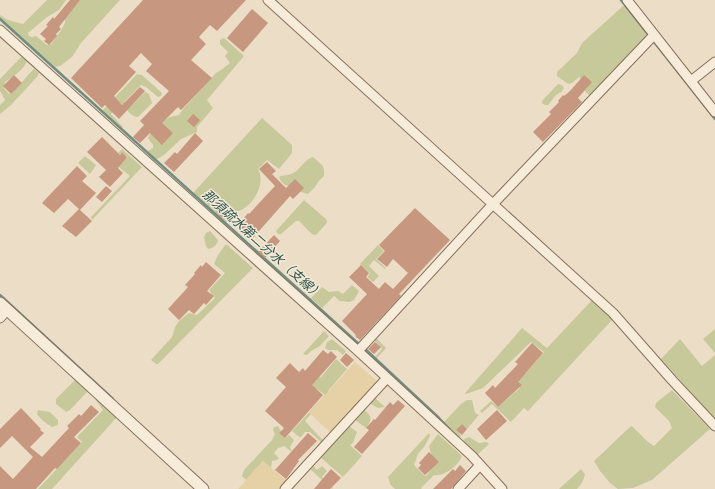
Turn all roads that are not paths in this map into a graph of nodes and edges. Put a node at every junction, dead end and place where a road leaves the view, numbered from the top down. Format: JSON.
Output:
{"nodes":[{"id":1,"x":268,"y":0,"type":"edge"},
{"id":2,"x":627,"y":0,"type":"edge"},
{"id":3,"x":0,"y":30,"type":"edge"},
{"id":4,"x":654,"y":35,"type":"junction"},
{"id":5,"x":715,"y":62,"type":"edge"},
{"id":6,"x":691,"y":81,"type":"junction"},
{"id":7,"x":715,"y":112,"type":"edge"},
{"id":8,"x":493,"y":204,"type":"junction"},
{"id":9,"x":2,"y":310,"type":"edge"},
{"id":10,"x":358,"y":351,"type":"junction"},
{"id":11,"x":387,"y":378,"type":"junction"},
{"id":12,"x":715,"y":426,"type":"edge"},
{"id":13,"x":480,"y":465,"type":"junction"},
{"id":14,"x":203,"y":489,"type":"edge"},
{"id":15,"x":285,"y":489,"type":"edge"},
{"id":16,"x":458,"y":489,"type":"edge"},
{"id":17,"x":502,"y":489,"type":"edge"}],
"edges":[{"from":1,"to":8,"type":"street"},
{"from":2,"to":4,"type":"street"},
{"from":3,"to":10,"type":"street"},
{"from":4,"to":6,"type":"street"},
{"from":4,"to":8,"type":"street"},
{"from":5,"to":6,"type":"street"},
{"from":6,"to":7,"type":"street"},
{"from":8,"to":10,"type":"street"},
{"from":8,"to":12,"type":"street"},
{"from":9,"to":14,"type":"street"},
{"from":10,"to":11,"type":"street"},
{"from":11,"to":13,"type":"street"},
{"from":11,"to":15,"type":"street"},
{"from":13,"to":16,"type":"street"},
{"from":13,"to":17,"type":"street"}]}
